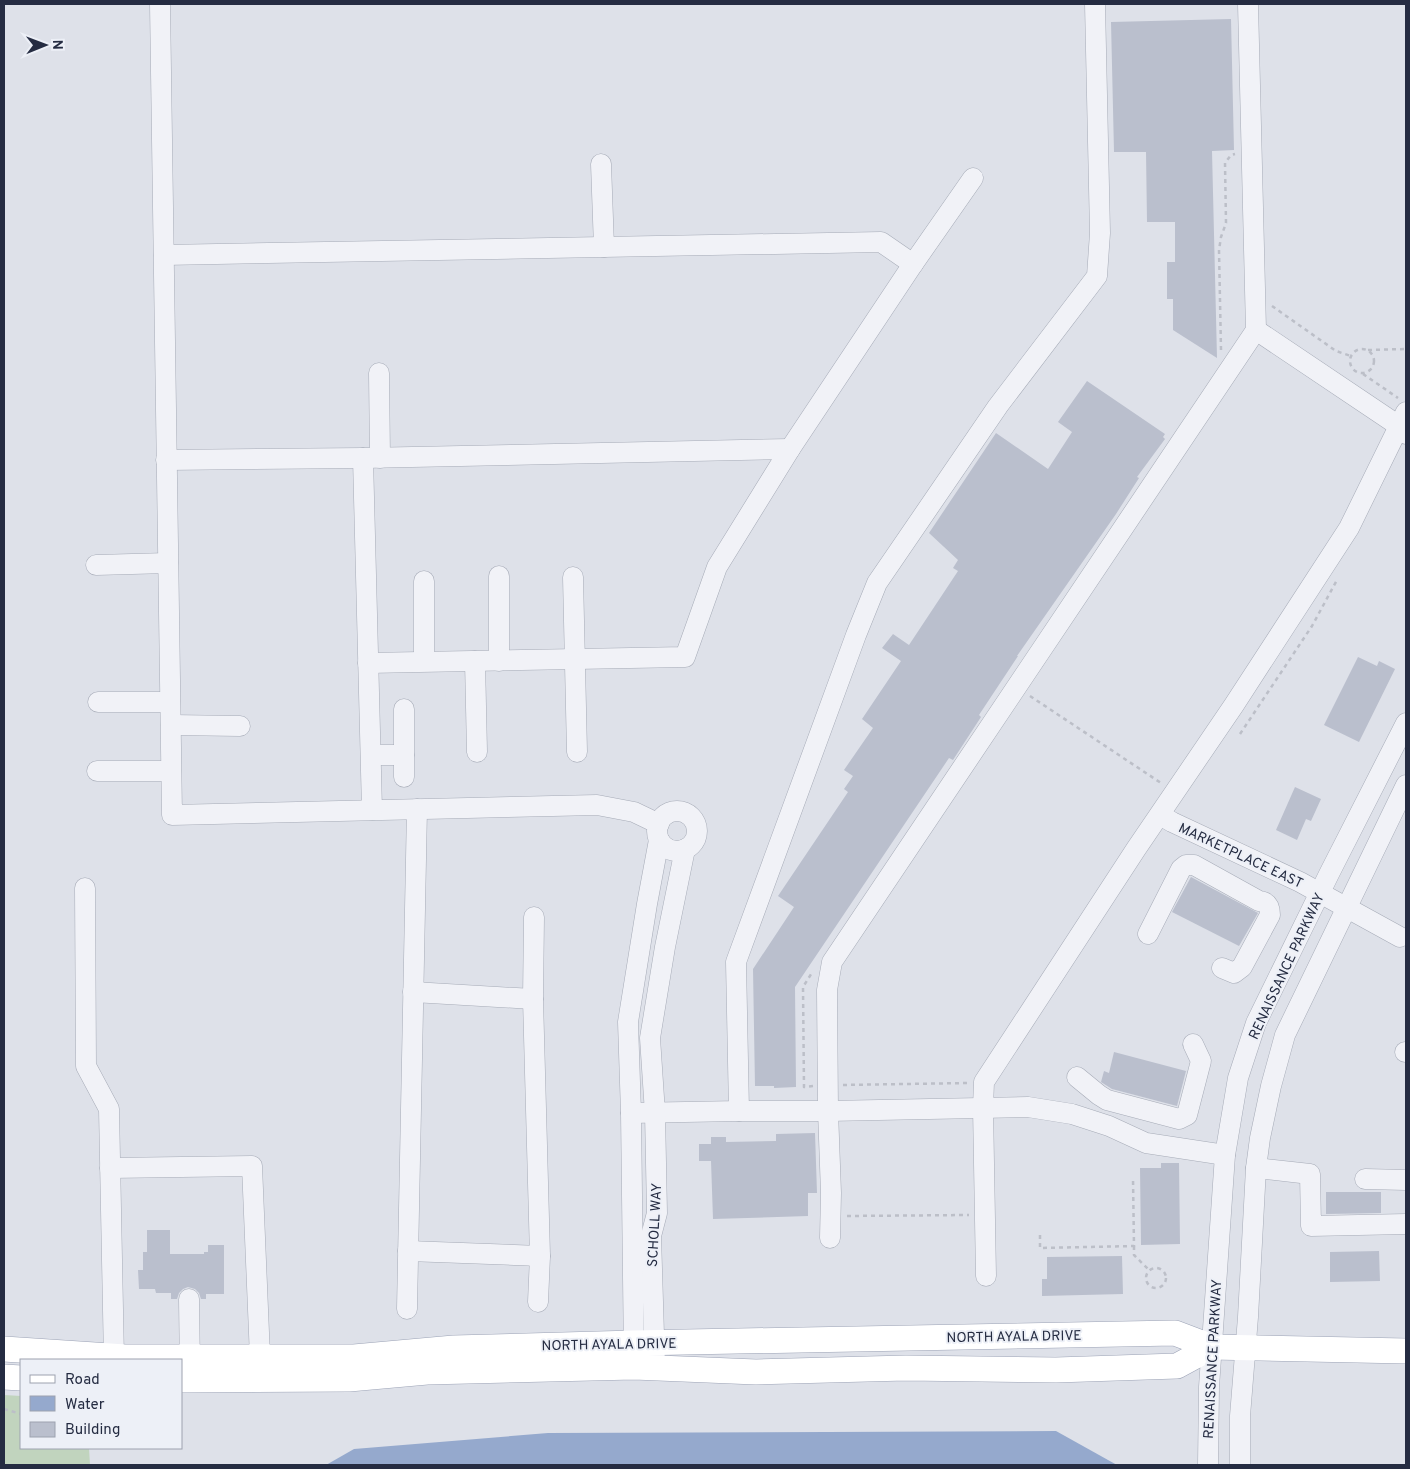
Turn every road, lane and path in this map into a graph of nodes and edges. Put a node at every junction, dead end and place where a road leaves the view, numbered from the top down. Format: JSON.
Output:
{"nodes":[{"id":1,"x":160,"y":4,"type":"edge"},
{"id":2,"x":1095,"y":4,"type":"edge"},
{"id":3,"x":1248,"y":4,"type":"edge"},
{"id":4,"x":1237,"y":154,"type":"dead end"},
{"id":5,"x":601,"y":164,"type":"dead end"},
{"id":6,"x":973,"y":178,"type":"dead end"},
{"id":7,"x":604,"y":247,"type":"junction"},
{"id":8,"x":164,"y":255,"type":"junction"},
{"id":9,"x":913,"y":264,"type":"junction"},
{"id":10,"x":1267,"y":303,"type":"dead end"},
{"id":11,"x":1256,"y":330,"type":"junction"},
{"id":12,"x":1406,"y":349,"type":"edge"},
{"id":13,"x":1221,"y":350,"type":"dead end"},
{"id":14,"x":1368,"y":350,"type":"junction"},
{"id":15,"x":1351,"y":356,"type":"junction"},
{"id":16,"x":379,"y":374,"type":"dead end"},
{"id":17,"x":1362,"y":374,"type":"junction"},
{"id":18,"x":1403,"y":418,"type":"edge"},
{"id":19,"x":790,"y":449,"type":"junction"},
{"id":20,"x":371,"y":458,"type":"junction"},
{"id":21,"x":166,"y":460,"type":"junction"},
{"id":22,"x":168,"y":564,"type":"junction"},
{"id":23,"x":96,"y":565,"type":"dead end"},
{"id":24,"x":498,"y":576,"type":"dead end"},
{"id":25,"x":1339,"y":576,"type":"dead end"},
{"id":26,"x":573,"y":577,"type":"dead end"},
{"id":27,"x":424,"y":581,"type":"dead end"},
{"id":28,"x":574,"y":659,"type":"junction"},
{"id":29,"x":424,"y":661,"type":"junction"},
{"id":30,"x":475,"y":661,"type":"junction"},
{"id":31,"x":499,"y":661,"type":"junction"},
{"id":32,"x":368,"y":663,"type":"junction"},
{"id":33,"x":1026,"y":693,"type":"dead end"},
{"id":34,"x":98,"y":702,"type":"dead end"},
{"id":35,"x":170,"y":702,"type":"junction"},
{"id":36,"x":404,"y":709,"type":"dead end"},
{"id":37,"x":1406,"y":723,"type":"edge"},
{"id":38,"x":171,"y":725,"type":"junction"},
{"id":39,"x":240,"y":726,"type":"dead end"},
{"id":40,"x":1240,"y":734,"type":"dead end"},
{"id":41,"x":477,"y":752,"type":"dead end"},
{"id":42,"x":577,"y":752,"type":"dead end"},
{"id":43,"x":371,"y":755,"type":"junction"},
{"id":44,"x":404,"y":755,"type":"junction"},
{"id":45,"x":97,"y":771,"type":"dead end"},
{"id":46,"x":172,"y":771,"type":"junction"},
{"id":47,"x":404,"y":778,"type":"dead end"},
{"id":48,"x":1406,"y":786,"type":"edge"},
{"id":49,"x":1166,"y":787,"type":"dead end"},
{"id":50,"x":417,"y":809,"type":"junction"},
{"id":51,"x":372,"y":810,"type":"junction"},
{"id":52,"x":1160,"y":815,"type":"junction"},
{"id":53,"x":659,"y":832,"type":"junction"},
{"id":54,"x":685,"y":850,"type":"junction"},
{"id":55,"x":85,"y":888,"type":"dead end"},
{"id":56,"x":1320,"y":892,"type":"junction"},
{"id":57,"x":647,"y":904,"type":"junction"},
{"id":58,"x":1348,"y":908,"type":"junction"},
{"id":59,"x":672,"y":911,"type":"junction"},
{"id":60,"x":534,"y":917,"type":"dead end"},
{"id":61,"x":1148,"y":934,"type":"dead end"},
{"id":62,"x":1400,"y":937,"type":"dead end"},
{"id":63,"x":818,"y":964,"type":"dead end"},
{"id":64,"x":1222,"y":968,"type":"dead end"},
{"id":65,"x":413,"y":992,"type":"junction"},
{"id":66,"x":533,"y":998,"type":"junction"},
{"id":67,"x":1193,"y":1044,"type":"dead end"},
{"id":68,"x":1077,"y":1077,"type":"dead end"},
{"id":69,"x":974,"y":1083,"type":"dead end"},
{"id":70,"x":818,"y":1086,"type":"dead end"},
{"id":71,"x":838,"y":1086,"type":"dead end"},
{"id":72,"x":983,"y":1108,"type":"junction"},
{"id":73,"x":739,"y":1111,"type":"junction"},
{"id":74,"x":828,"y":1111,"type":"junction"},
{"id":75,"x":631,"y":1113,"type":"junction"},
{"id":76,"x":656,"y":1113,"type":"junction"},
{"id":77,"x":1225,"y":1154,"type":"junction"},
{"id":78,"x":110,"y":1168,"type":"junction"},
{"id":79,"x":1256,"y":1168,"type":"junction"},
{"id":80,"x":1133,"y":1178,"type":"dead end"},
{"id":81,"x":1365,"y":1179,"type":"dead end"},
{"id":82,"x":1406,"y":1180,"type":"edge"},
{"id":83,"x":976,"y":1214,"type":"dead end"},
{"id":84,"x":840,"y":1216,"type":"dead end"},
{"id":85,"x":1406,"y":1224,"type":"edge"},
{"id":86,"x":1040,"y":1235,"type":"dead end"},
{"id":87,"x":830,"y":1238,"type":"dead end"},
{"id":88,"x":1134,"y":1246,"type":"junction"},
{"id":89,"x":408,"y":1251,"type":"junction"},
{"id":90,"x":540,"y":1256,"type":"junction"},
{"id":91,"x":1149,"y":1270,"type":"junction"},
{"id":92,"x":986,"y":1276,"type":"dead end"},
{"id":93,"x":190,"y":1299,"type":"dead end"},
{"id":94,"x":538,"y":1302,"type":"dead end"},
{"id":95,"x":407,"y":1310,"type":"dead end"},
{"id":96,"x":644,"y":1343,"type":"junction"},
{"id":97,"x":1212,"y":1347,"type":"junction"},
{"id":98,"x":1245,"y":1347,"type":"junction"},
{"id":99,"x":4,"y":1350,"type":"edge"},
{"id":100,"x":1406,"y":1351,"type":"edge"},
{"id":101,"x":260,"y":1357,"type":"junction"},
{"id":102,"x":114,"y":1358,"type":"edge"},
{"id":103,"x":644,"y":1368,"type":"junction"},
{"id":104,"x":187,"y":1372,"type":"edge"},
{"id":105,"x":4,"y":1377,"type":"edge"},
{"id":106,"x":20,"y":1378,"type":"edge"},
{"id":107,"x":4,"y":1409,"type":"edge"},
{"id":108,"x":20,"y":1414,"type":"edge"},
{"id":109,"x":1208,"y":1465,"type":"edge"},
{"id":110,"x":1240,"y":1465,"type":"edge"}],
"edges":[{"from":1,"to":8,"type":"street"},
{"from":2,"to":73,"type":"street"},
{"from":3,"to":11,"type":"street"},
{"from":4,"to":13,"type":"path"},
{"from":5,"to":7,"type":"street"},
{"from":6,"to":9,"type":"street"},
{"from":7,"to":8,"type":"street"},
{"from":7,"to":9,"type":"street"},
{"from":8,"to":21,"type":"street"},
{"from":9,"to":19,"type":"street"},
{"from":10,"to":15,"type":"path"},
{"from":11,"to":18,"type":"street"},
{"from":11,"to":74,"type":"street"},
{"from":12,"to":14,"type":"path"},
{"from":14,"to":15,"type":"path"},
{"from":14,"to":17,"type":"path"},
{"from":15,"to":17,"type":"path"},
{"from":16,"to":20,"type":"street"},
{"from":17,"to":18,"type":"path"},
{"from":18,"to":52,"type":"street"},
{"from":19,"to":20,"type":"street"},
{"from":19,"to":28,"type":"street"},
{"from":20,"to":21,"type":"street"},
{"from":20,"to":32,"type":"street"},
{"from":21,"to":22,"type":"street"},
{"from":22,"to":23,"type":"street"},
{"from":22,"to":35,"type":"street"},
{"from":24,"to":31,"type":"street"},
{"from":25,"to":40,"type":"path"},
{"from":26,"to":28,"type":"street"},
{"from":27,"to":29,"type":"street"},
{"from":28,"to":31,"type":"street"},
{"from":28,"to":42,"type":"street"},
{"from":29,"to":30,"type":"street"},
{"from":29,"to":32,"type":"street"},
{"from":30,"to":31,"type":"street"},
{"from":30,"to":41,"type":"street"},
{"from":32,"to":43,"type":"street"},
{"from":33,"to":49,"type":"path"},
{"from":34,"to":35,"type":"street"},
{"from":35,"to":38,"type":"street"},
{"from":36,"to":44,"type":"street"},
{"from":37,"to":56,"type":"street","name":"RENAISSANCE PARKWAY"},
{"from":38,"to":39,"type":"street"},
{"from":38,"to":46,"type":"street"},
{"from":43,"to":44,"type":"street"},
{"from":43,"to":51,"type":"street"},
{"from":44,"to":47,"type":"street"},
{"from":45,"to":46,"type":"street"},
{"from":46,"to":51,"type":"street"},
{"from":48,"to":58,"type":"street","name":"RENAISSANCE PARKWAY"},
{"from":50,"to":51,"type":"street"},
{"from":50,"to":53,"type":"street"},
{"from":50,"to":65,"type":"street"},
{"from":52,"to":56,"type":"street","name":"MARKETPLACE EAST"},
{"from":52,"to":72,"type":"street"},
{"from":53,"to":54,"type":"street"},
{"from":53,"to":54,"type":"street"},
{"from":53,"to":57,"type":"street","name":"SCHOLL WAY"},
{"from":54,"to":59,"type":"street","name":"SCHOLL WAY"},
{"from":55,"to":78,"type":"street"},
{"from":56,"to":58,"type":"street","name":"MARKETPLACE EAST"},
{"from":56,"to":77,"type":"street","name":"RENAISSANCE PARKWAY"},
{"from":57,"to":59,"type":"street"},
{"from":57,"to":75,"type":"street","name":"SCHOLL WAY"},
{"from":58,"to":62,"type":"street","name":"MARKETPLACE EAST"},
{"from":58,"to":79,"type":"street","name":"RENAISSANCE PARKWAY"},
{"from":59,"to":76,"type":"street","name":"SCHOLL WAY"},
{"from":60,"to":66,"type":"street"},
{"from":61,"to":64,"type":"street"},
{"from":63,"to":70,"type":"path"},
{"from":65,"to":66,"type":"street"},
{"from":65,"to":89,"type":"street"},
{"from":66,"to":90,"type":"street"},
{"from":67,"to":68,"type":"street"},
{"from":69,"to":71,"type":"path"},
{"from":72,"to":74,"type":"street"},
{"from":72,"to":77,"type":"street"},
{"from":72,"to":92,"type":"street"},
{"from":73,"to":74,"type":"street"},
{"from":73,"to":76,"type":"street"},
{"from":74,"to":87,"type":"street"},
{"from":75,"to":76,"type":"street"},
{"from":75,"to":96,"type":"street","name":"SCHOLL WAY"},
{"from":76,"to":96,"type":"street","name":"SCHOLL WAY"},
{"from":77,"to":97,"type":"street","name":"RENAISSANCE PARKWAY"},
{"from":78,"to":101,"type":"street"},
{"from":78,"to":102,"type":"street"},
{"from":79,"to":85,"type":"street"},
{"from":79,"to":98,"type":"street","name":"RENAISSANCE PARKWAY"},
{"from":80,"to":88,"type":"path"},
{"from":81,"to":82,"type":"street"},
{"from":83,"to":84,"type":"path"},
{"from":86,"to":88,"type":"path"},
{"from":88,"to":91,"type":"path"},
{"from":89,"to":90,"type":"street"},
{"from":89,"to":95,"type":"street"},
{"from":90,"to":94,"type":"street"},
{"from":91,"to":91,"type":"path"},
{"from":93,"to":104,"type":"street"},
{"from":96,"to":97,"type":"main road","name":"NORTH AYALA DRIVE"},
{"from":96,"to":101,"type":"main road","name":"NORTH AYALA DRIVE"},
{"from":96,"to":103,"type":"street","name":"SCHOLL WAY"},
{"from":97,"to":98,"type":"main road","name":"NORTH AYALA DRIVE"},
{"from":97,"to":103,"type":"main road","name":"NORTH AYALA DRIVE"},
{"from":97,"to":109,"type":"street","name":"RENAISSANCE PARKWAY"},
{"from":98,"to":100,"type":"main road","name":"NORTH AYALA DRIVE"},
{"from":98,"to":110,"type":"street","name":"RENAISSANCE PARKWAY"},
{"from":99,"to":102,"type":"main road","name":"NORTH AYALA DRIVE"},
{"from":101,"to":104,"type":"main road","name":"NORTH AYALA DRIVE"},
{"from":103,"to":104,"type":"main road","name":"NORTH AYALA DRIVE"},
{"from":105,"to":106,"type":"main road"},
{"from":107,"to":108,"type":"path"}]}
